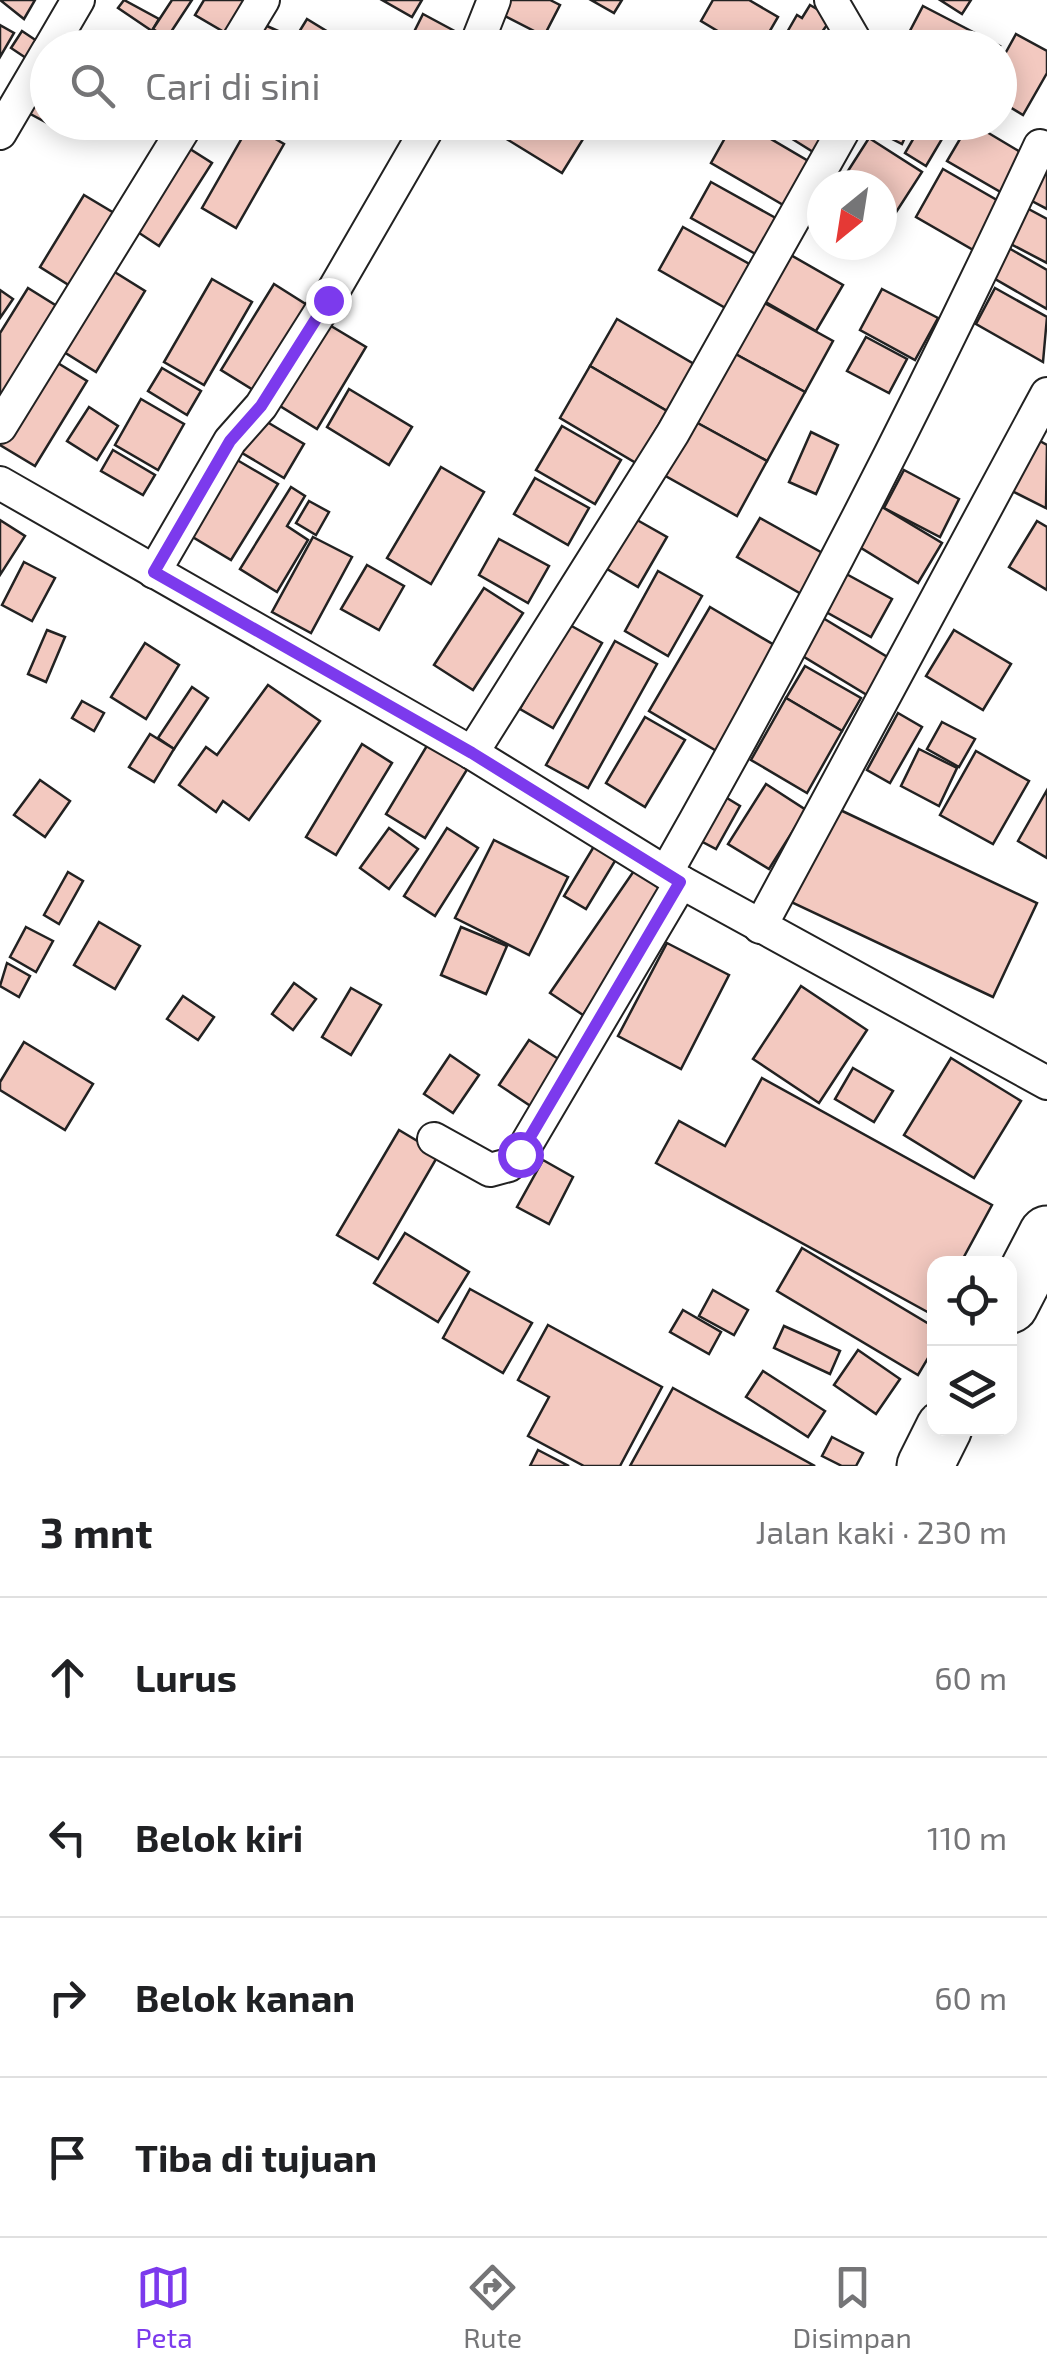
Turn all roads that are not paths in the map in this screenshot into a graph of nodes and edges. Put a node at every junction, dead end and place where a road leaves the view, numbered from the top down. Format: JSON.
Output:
{"nodes":[{"id":1,"x":78,"y":0,"type":"edge"},
{"id":2,"x":263,"y":0,"type":"edge"},
{"id":3,"x":494,"y":0,"type":"edge"},
{"id":4,"x":831,"y":0,"type":"edge"},
{"id":5,"x":60,"y":30,"type":"edge"},
{"id":6,"x":245,"y":30,"type":"edge"},
{"id":7,"x":482,"y":30,"type":"edge"},
{"id":8,"x":848,"y":30,"type":"edge"},
{"id":9,"x":30,"y":81,"type":"edge"},
{"id":10,"x":0,"y":134,"type":"edge"},
{"id":11,"x":177,"y":140,"type":"edge"},
{"id":12,"x":421,"y":140,"type":"edge"},
{"id":13,"x":838,"y":140,"type":"edge"},
{"id":14,"x":1047,"y":150,"type":"edge"},
{"id":15,"x":1047,"y":394,"type":"edge"},
{"id":16,"x":0,"y":427,"type":"edge"},
{"id":17,"x":0,"y":484,"type":"edge"},
{"id":18,"x":154,"y":572,"type":"junction"},
{"id":19,"x":472,"y":753,"type":"junction"},
{"id":20,"x":674,"y":877,"type":"junction"},
{"id":21,"x":760,"y":926,"type":"junction"},
{"id":22,"x":1047,"y":1083,"type":"edge"},
{"id":23,"x":434,"y":1138,"type":"dead end"},
{"id":24,"x":1047,"y":1234,"type":"edge"},
{"id":25,"x":1017,"y":1292,"type":"edge"},
{"id":26,"x":940,"y":1436,"type":"edge"},
{"id":27,"x":925,"y":1466,"type":"edge"}],
"edges":[{"from":1,"to":5,"type":"street"},
{"from":2,"to":6,"type":"street"},
{"from":3,"to":7,"type":"street"},
{"from":4,"to":8,"type":"street"},
{"from":9,"to":10,"type":"street"},
{"from":11,"to":16,"type":"street"},
{"from":12,"to":18,"type":"street"},
{"from":13,"to":19,"type":"street"},
{"from":14,"to":20,"type":"street"},
{"from":15,"to":21,"type":"street"},
{"from":17,"to":18,"type":"street"},
{"from":18,"to":19,"type":"street"},
{"from":19,"to":20,"type":"street"},
{"from":20,"to":21,"type":"street"},
{"from":20,"to":23,"type":"street"},
{"from":21,"to":22,"type":"street"},
{"from":24,"to":25,"type":"highway"},
{"from":26,"to":27,"type":"highway"}]}
